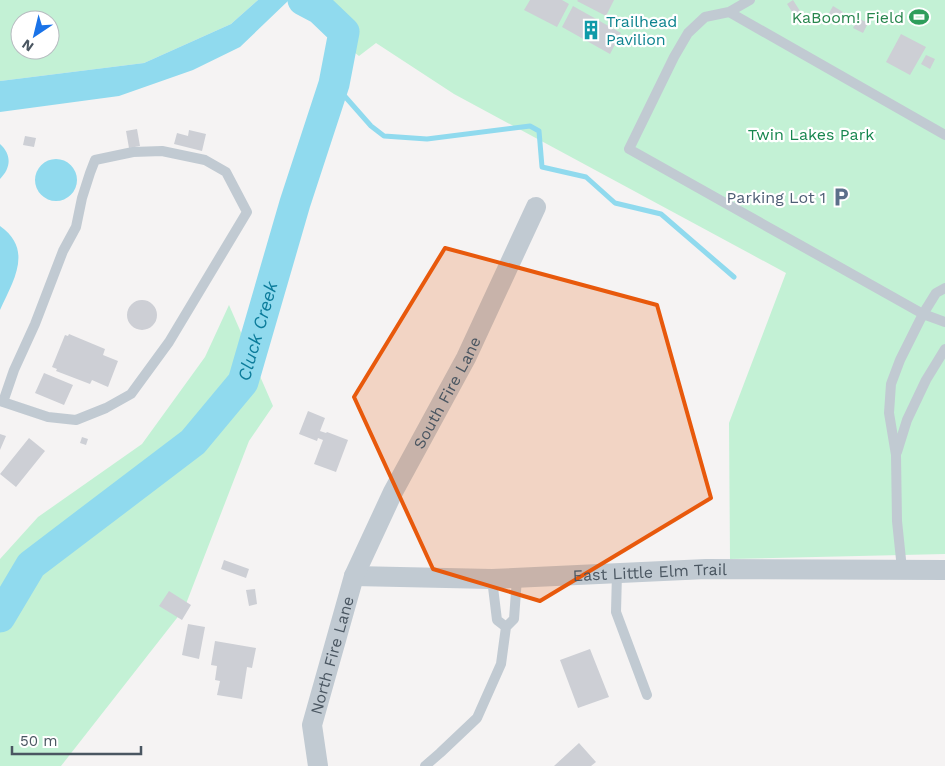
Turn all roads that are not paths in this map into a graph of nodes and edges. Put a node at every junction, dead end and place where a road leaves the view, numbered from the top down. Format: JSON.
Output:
{"nodes":[{"id":1,"x":750,"y":0,"type":"edge"},
{"id":2,"x":728,"y":12,"type":"junction"},
{"id":3,"x":945,"y":135,"type":"edge"},
{"id":4,"x":536,"y":207,"type":"dead end"},
{"id":5,"x":945,"y":288,"type":"edge"},
{"id":6,"x":923,"y":314,"type":"junction"},
{"id":7,"x":945,"y":322,"type":"edge"},
{"id":8,"x":945,"y":349,"type":"edge"},
{"id":9,"x":1,"y":401,"type":"edge"},
{"id":10,"x":896,"y":455,"type":"junction"},
{"id":11,"x":902,"y":569,"type":"junction"},
{"id":12,"x":945,"y":570,"type":"edge"},
{"id":13,"x":617,"y":573,"type":"junction"},
{"id":14,"x":354,"y":576,"type":"junction"},
{"id":15,"x":517,"y":578,"type":"junction"},
{"id":16,"x":492,"y":579,"type":"junction"},
{"id":17,"x":506,"y":627,"type":"junction"},
{"id":18,"x":647,"y":695,"type":"dead end"},
{"id":19,"x":318,"y":766,"type":"edge"},
{"id":20,"x":425,"y":766,"type":"edge"}],
"edges":[{"from":1,"to":2,"type":"lane"},
{"from":2,"to":3,"type":"lane"},
{"from":2,"to":6,"type":"lane"},
{"from":4,"to":14,"type":"street","name":"South Fire Lane"},
{"from":5,"to":6,"type":"lane"},
{"from":6,"to":7,"type":"lane"},
{"from":6,"to":10,"type":"lane"},
{"from":8,"to":10,"type":"lane"},
{"from":9,"to":9,"type":"lane"},
{"from":10,"to":11,"type":"lane"},
{"from":11,"to":12,"type":"street","name":"East Little Elm Trail"},
{"from":11,"to":13,"type":"street","name":"East Little Elm Trail"},
{"from":13,"to":15,"type":"street","name":"East Little Elm Trail"},
{"from":13,"to":18,"type":"lane"},
{"from":14,"to":16,"type":"street","name":"East Little Elm Trail"},
{"from":14,"to":19,"type":"street","name":"North Fire Lane"},
{"from":15,"to":16,"type":"street","name":"East Little Elm Trail"},
{"from":15,"to":17,"type":"lane"},
{"from":16,"to":17,"type":"lane"},
{"from":17,"to":20,"type":"lane"}]}
